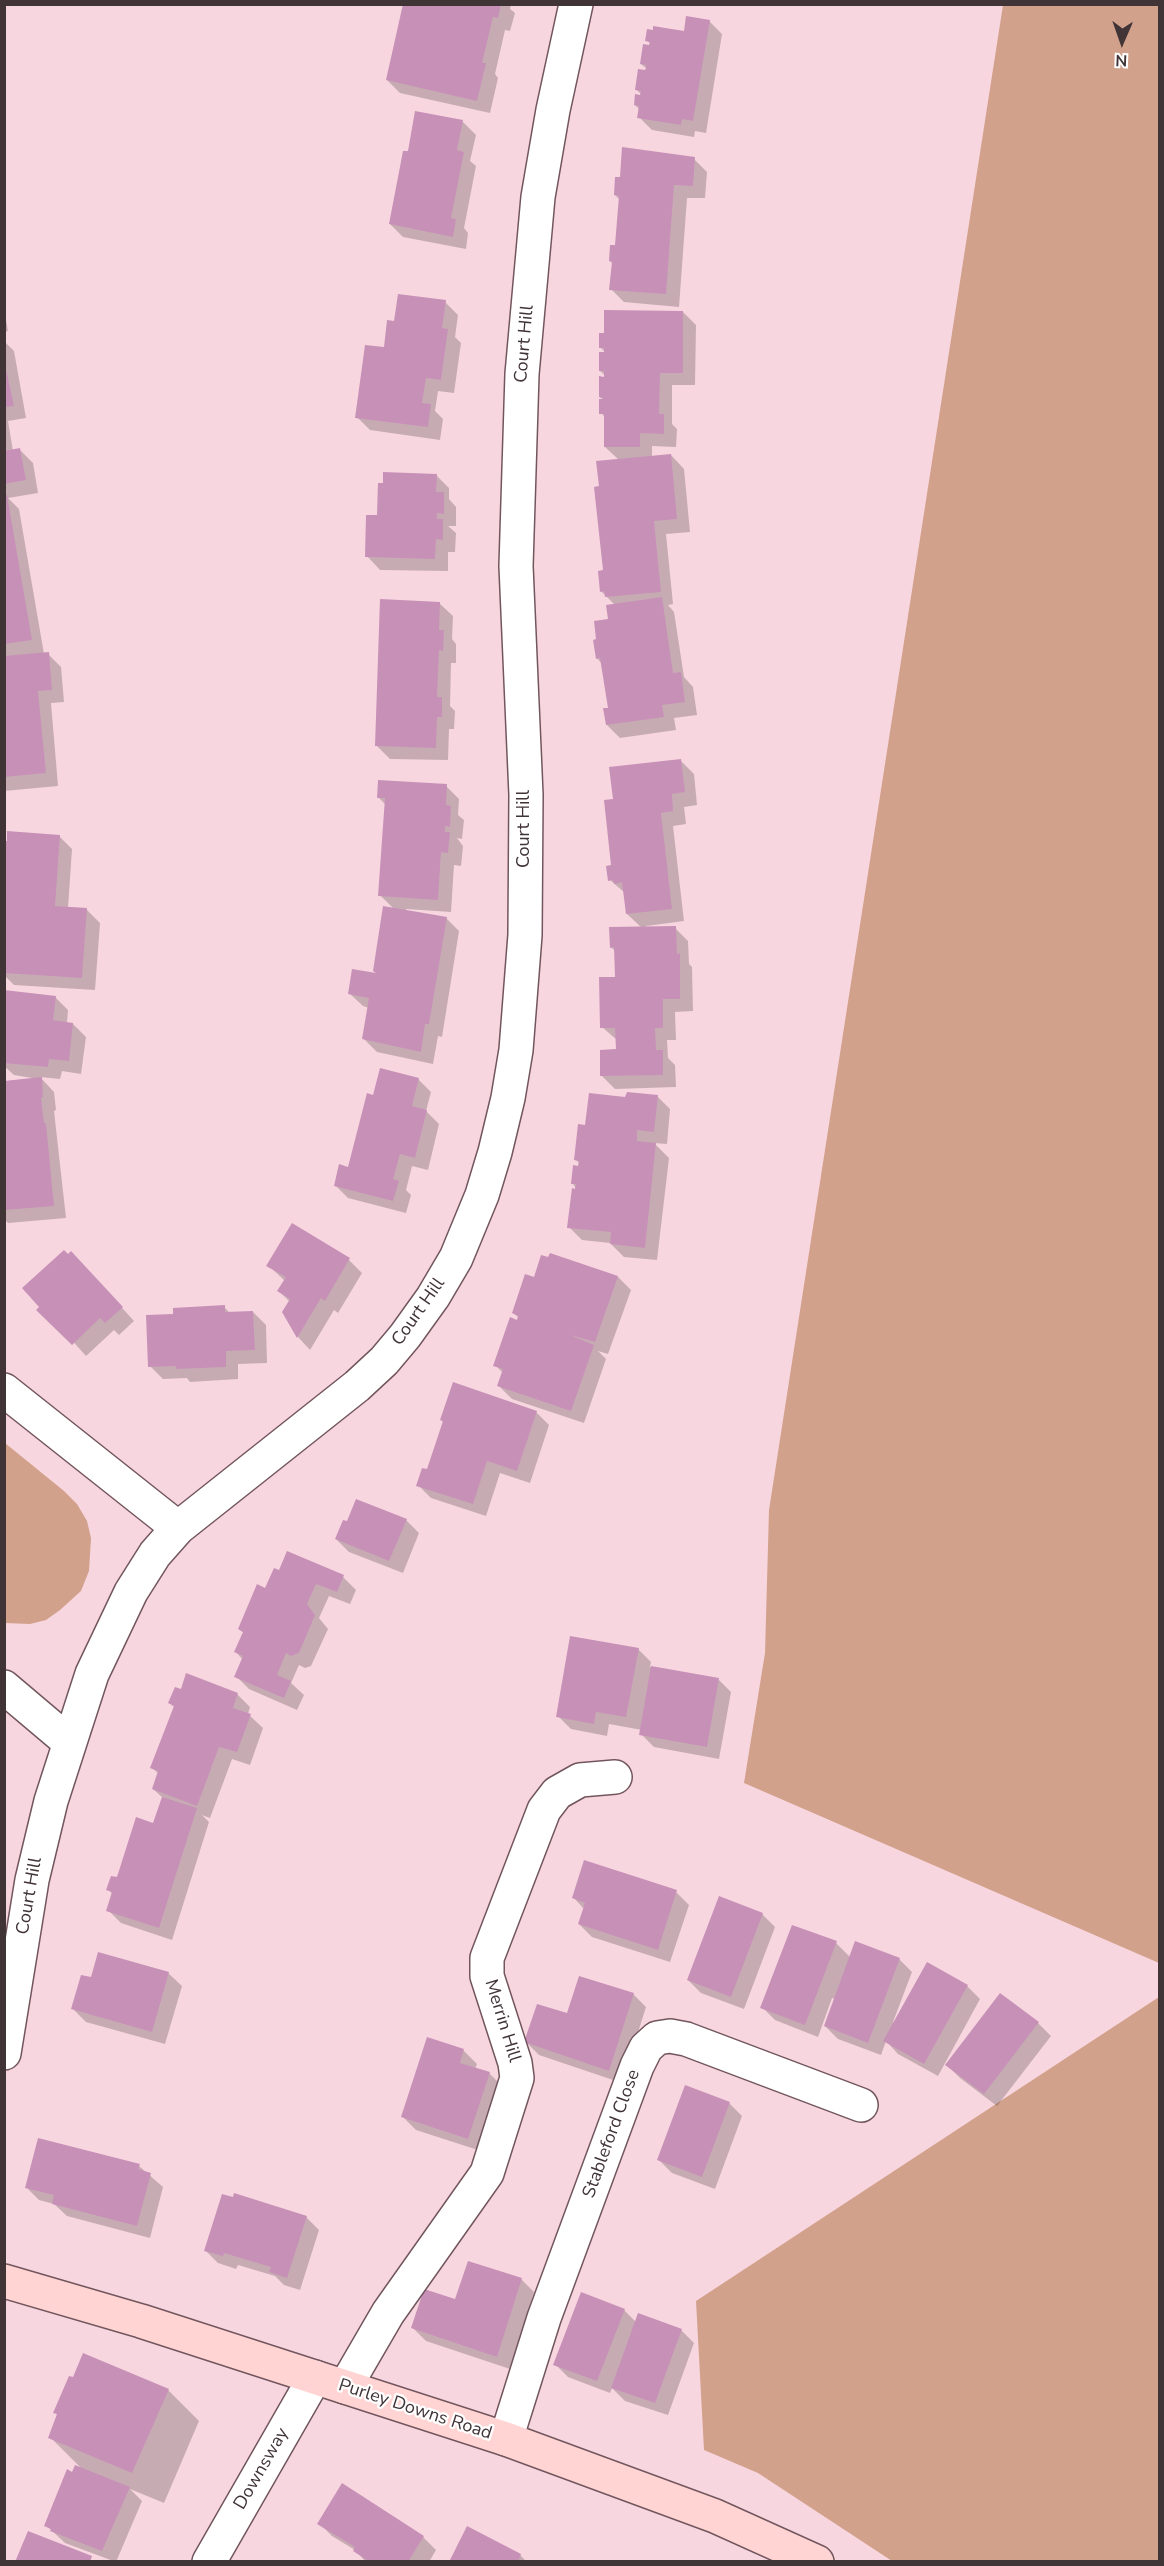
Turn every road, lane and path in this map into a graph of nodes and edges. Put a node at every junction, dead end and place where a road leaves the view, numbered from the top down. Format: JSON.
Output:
{"nodes":[{"id":1,"x":576,"y":4,"type":"edge"},
{"id":2,"x":4,"y":1390,"type":"edge"},
{"id":3,"x":178,"y":1528,"type":"junction"},
{"id":4,"x":4,"y":1687,"type":"edge"},
{"id":5,"x":69,"y":1742,"type":"junction"},
{"id":6,"x":615,"y":1777,"type":"dead end"},
{"id":7,"x":4,"y":2053,"type":"edge"},
{"id":8,"x":861,"y":2105,"type":"dead end"},
{"id":9,"x":4,"y":2281,"type":"edge"},
{"id":10,"x":330,"y":2382,"type":"junction"},
{"id":11,"x":506,"y":2439,"type":"junction"},
{"id":12,"x":209,"y":2562,"type":"edge"},
{"id":13,"x":817,"y":2562,"type":"edge"}],
"edges":[{"from":1,"to":3,"type":"street","name":"Court Hill"},
{"from":2,"to":3,"type":"street"},
{"from":3,"to":5,"type":"street","name":"Court Hill"},
{"from":4,"to":5,"type":"street"},
{"from":5,"to":7,"type":"street","name":"Court Hill"},
{"from":6,"to":10,"type":"street","name":"Merrin Hill"},
{"from":8,"to":11,"type":"street","name":"Stableford Close"},
{"from":9,"to":10,"type":"street","name":"Purley Downs Road"},
{"from":10,"to":11,"type":"street","name":"Purley Downs Road"},
{"from":10,"to":12,"type":"street","name":"Downsway"},
{"from":11,"to":13,"type":"street","name":"Purley Downs Road"}]}
